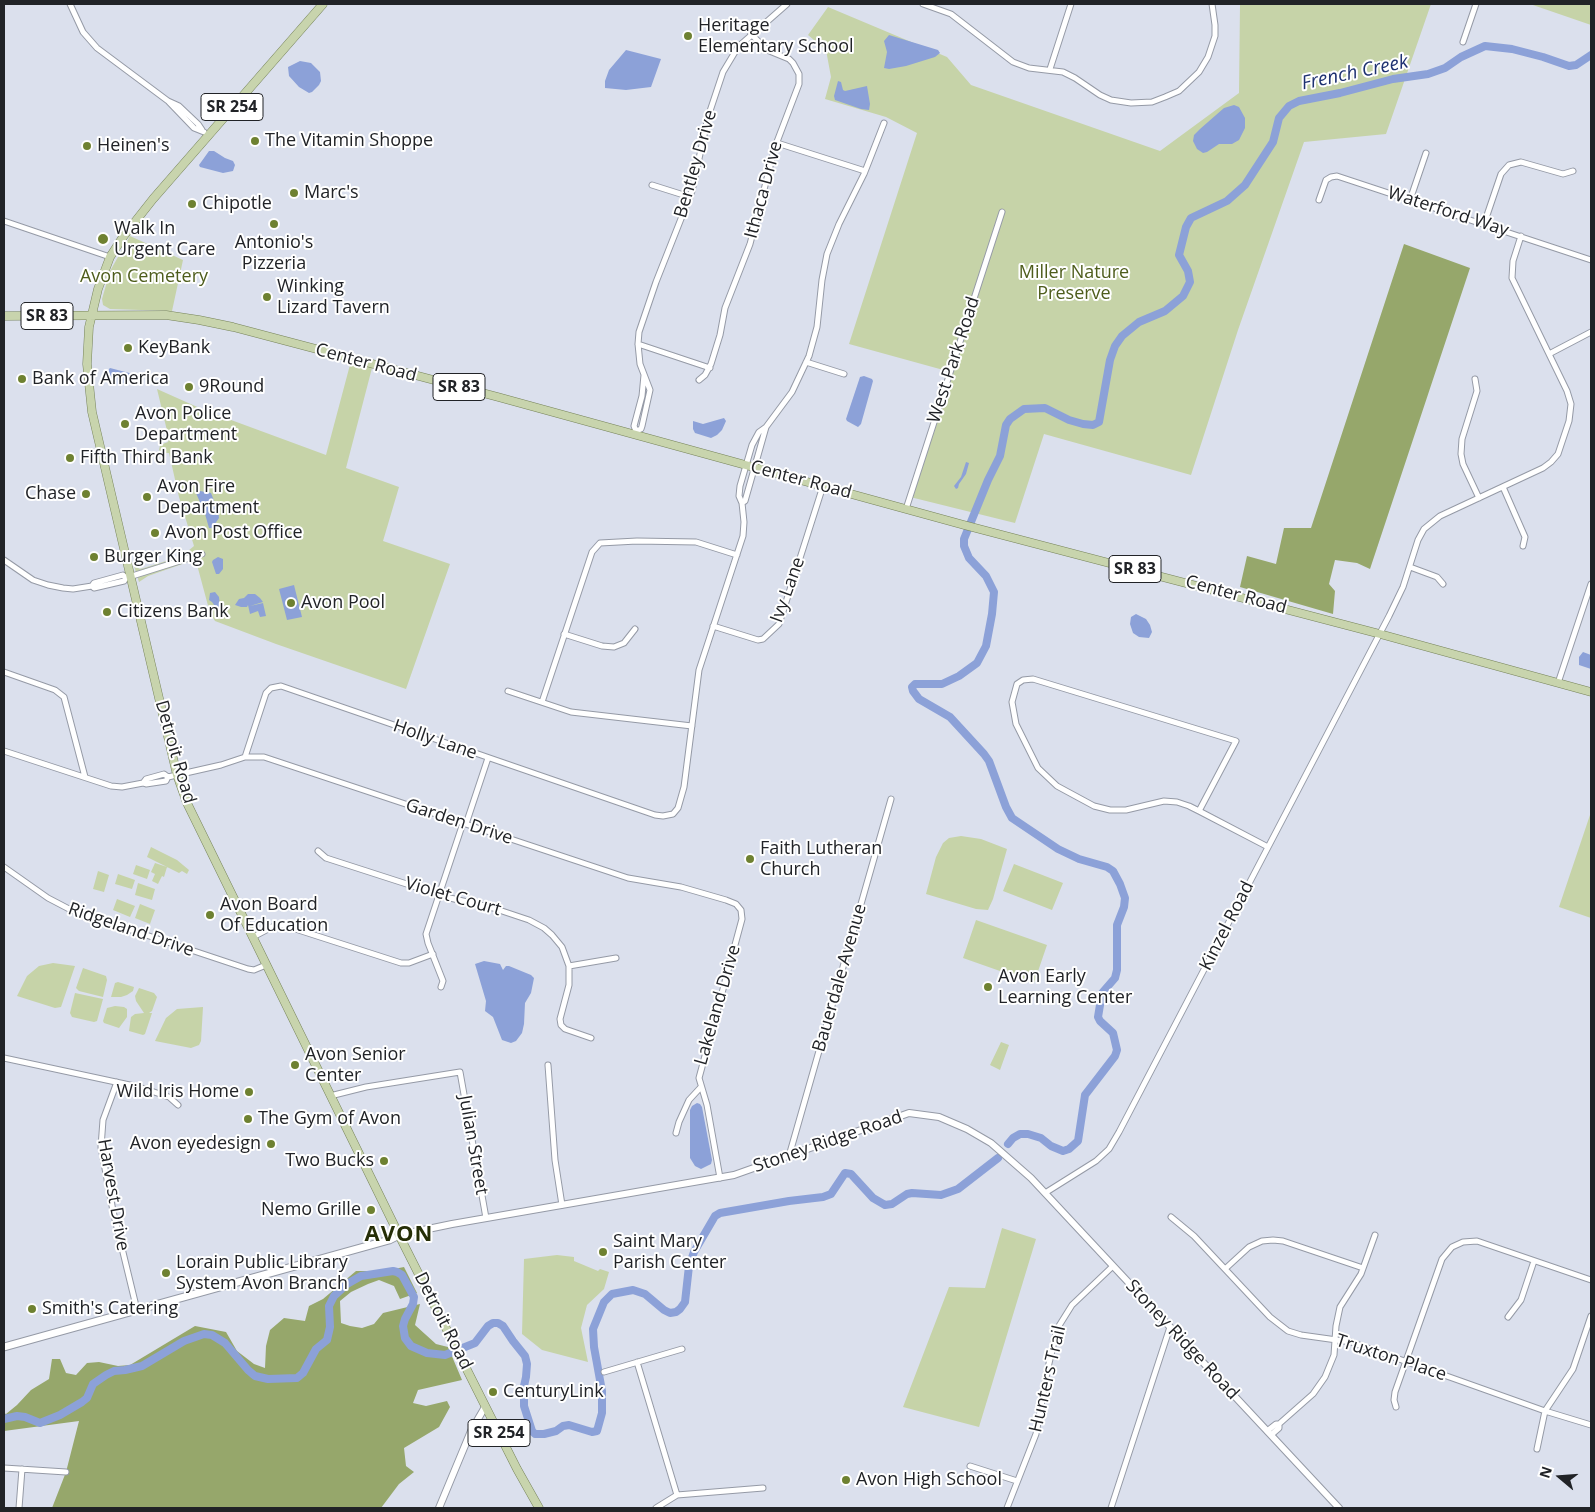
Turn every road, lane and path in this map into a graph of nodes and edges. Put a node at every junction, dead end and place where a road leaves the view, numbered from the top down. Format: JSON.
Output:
{"nodes":[{"id":1,"x":70,"y":4,"type":"edge"},
{"id":2,"x":323,"y":4,"type":"edge"},
{"id":3,"x":786,"y":4,"type":"edge"},
{"id":4,"x":925,"y":4,"type":"edge"},
{"id":5,"x":1071,"y":4,"type":"edge"},
{"id":6,"x":1212,"y":4,"type":"edge"},
{"id":7,"x":1476,"y":4,"type":"edge"},
{"id":8,"x":751,"y":34,"type":"junction"},
{"id":9,"x":1463,"y":42,"type":"dead end"},
{"id":10,"x":1050,"y":70,"type":"junction"},
{"id":11,"x":884,"y":123,"type":"dead end"},
{"id":12,"x":205,"y":133,"type":"junction"},
{"id":13,"x":776,"y":143,"type":"junction"},
{"id":14,"x":1426,"y":153,"type":"dead end"},
{"id":15,"x":865,"y":172,"type":"junction"},
{"id":16,"x":1573,"y":172,"type":"dead end"},
{"id":17,"x":652,"y":185,"type":"dead end"},
{"id":18,"x":690,"y":197,"type":"junction"},
{"id":19,"x":1319,"y":200,"type":"dead end"},
{"id":20,"x":1410,"y":200,"type":"junction"},
{"id":21,"x":1002,"y":212,"type":"dead end"},
{"id":22,"x":4,"y":221,"type":"edge"},
{"id":23,"x":1484,"y":224,"type":"junction"},
{"id":24,"x":1520,"y":236,"type":"junction"},
{"id":25,"x":110,"y":256,"type":"junction"},
{"id":26,"x":1591,"y":260,"type":"edge"},
{"id":27,"x":91,"y":315,"type":"junction"},
{"id":28,"x":4,"y":316,"type":"edge"},
{"id":29,"x":1591,"y":332,"type":"edge"},
{"id":30,"x":638,"y":344,"type":"junction"},
{"id":31,"x":1549,"y":354,"type":"junction"},
{"id":32,"x":806,"y":362,"type":"junction"},
{"id":33,"x":710,"y":368,"type":"junction"},
{"id":34,"x":844,"y":374,"type":"dead end"},
{"id":35,"x":1475,"y":379,"type":"dead end"},
{"id":36,"x":699,"y":380,"type":"dead end"},
{"id":37,"x":766,"y":427,"type":"junction"},
{"id":38,"x":636,"y":433,"type":"junction"},
{"id":39,"x":746,"y":465,"type":"junction"},
{"id":40,"x":755,"y":468,"type":"junction"},
{"id":41,"x":823,"y":486,"type":"junction"},
{"id":42,"x":1503,"y":487,"type":"junction"},
{"id":43,"x":1479,"y":498,"type":"junction"},
{"id":44,"x":742,"y":503,"type":"junction"},
{"id":45,"x":906,"y":509,"type":"junction"},
{"id":46,"x":1523,"y":546,"type":"dead end"},
{"id":47,"x":202,"y":554,"type":"dead end"},
{"id":48,"x":737,"y":555,"type":"junction"},
{"id":49,"x":4,"y":560,"type":"edge"},
{"id":50,"x":1410,"y":567,"type":"junction"},
{"id":51,"x":128,"y":577,"type":"junction"},
{"id":52,"x":1443,"y":584,"type":"dead end"},
{"id":53,"x":1591,"y":584,"type":"edge"},
{"id":54,"x":713,"y":626,"type":"junction"},
{"id":55,"x":635,"y":629,"type":"dead end"},
{"id":56,"x":564,"y":634,"type":"junction"},
{"id":57,"x":1380,"y":634,"type":"junction"},
{"id":58,"x":4,"y":672,"type":"edge"},
{"id":59,"x":1558,"y":683,"type":"junction"},
{"id":60,"x":508,"y":691,"type":"dead end"},
{"id":61,"x":1591,"y":692,"type":"edge"},
{"id":62,"x":542,"y":702,"type":"junction"},
{"id":63,"x":692,"y":726,"type":"junction"},
{"id":64,"x":4,"y":750,"type":"edge"},
{"id":65,"x":244,"y":757,"type":"junction"},
{"id":66,"x":488,"y":758,"type":"junction"},
{"id":67,"x":177,"y":775,"type":"junction"},
{"id":68,"x":85,"y":778,"type":"junction"},
{"id":69,"x":891,"y":800,"type":"dead end"},
{"id":70,"x":1199,"y":811,"type":"junction"},
{"id":71,"x":464,"y":823,"type":"junction"},
{"id":72,"x":1268,"y":847,"type":"junction"},
{"id":73,"x":318,"y":850,"type":"dead end"},
{"id":74,"x":4,"y":867,"type":"edge"},
{"id":75,"x":439,"y":894,"type":"junction"},
{"id":76,"x":742,"y":922,"type":"joint"},
{"id":77,"x":253,"y":937,"type":"junction"},
{"id":78,"x":433,"y":954,"type":"junction"},
{"id":79,"x":616,"y":958,"type":"dead end"},
{"id":80,"x":266,"y":965,"type":"junction"},
{"id":81,"x":569,"y":966,"type":"junction"},
{"id":82,"x":441,"y":987,"type":"dead end"},
{"id":83,"x":591,"y":1038,"type":"dead end"},
{"id":84,"x":4,"y":1058,"type":"edge"},
{"id":85,"x":548,"y":1065,"type":"dead end"},
{"id":86,"x":117,"y":1082,"type":"junction"},
{"id":87,"x":701,"y":1087,"type":"junction"},
{"id":88,"x":330,"y":1096,"type":"junction"},
{"id":89,"x":178,"y":1106,"type":"dead end"},
{"id":90,"x":676,"y":1133,"type":"dead end"},
{"id":91,"x":789,"y":1156,"type":"junction"},
{"id":92,"x":720,"y":1178,"type":"junction"},
{"id":93,"x":1045,"y":1193,"type":"junction"},
{"id":94,"x":562,"y":1205,"type":"junction"},
{"id":95,"x":1172,"y":1216,"type":"dead end"},
{"id":96,"x":486,"y":1218,"type":"junction"},
{"id":97,"x":399,"y":1235,"type":"junction"},
{"id":98,"x":1375,"y":1235,"type":"dead end"},
{"id":99,"x":1534,"y":1261,"type":"junction"},
{"id":100,"x":1113,"y":1266,"type":"junction"},
{"id":101,"x":1363,"y":1268,"type":"junction"},
{"id":102,"x":1225,"y":1269,"type":"junction"},
{"id":103,"x":1591,"y":1280,"type":"edge"},
{"id":104,"x":136,"y":1310,"type":"junction"},
{"id":105,"x":1591,"y":1316,"type":"edge"},
{"id":106,"x":1508,"y":1317,"type":"dead end"},
{"id":107,"x":1170,"y":1327,"type":"junction"},
{"id":108,"x":1336,"y":1339,"type":"junction"},
{"id":109,"x":4,"y":1346,"type":"edge"},
{"id":110,"x":682,"y":1349,"type":"dead end"},
{"id":111,"x":1406,"y":1361,"type":"junction"},
{"id":112,"x":637,"y":1362,"type":"junction"},
{"id":113,"x":604,"y":1372,"type":"dead end"},
{"id":114,"x":485,"y":1407,"type":"junction"},
{"id":115,"x":1396,"y":1407,"type":"dead end"},
{"id":116,"x":1545,"y":1410,"type":"junction"},
{"id":117,"x":1591,"y":1425,"type":"edge"},
{"id":118,"x":1269,"y":1433,"type":"junction"},
{"id":119,"x":1537,"y":1449,"type":"dead end"},
{"id":120,"x":970,"y":1466,"type":"dead end"},
{"id":121,"x":4,"y":1468,"type":"edge"},
{"id":122,"x":22,"y":1469,"type":"junction"},
{"id":123,"x":66,"y":1472,"type":"dead end"},
{"id":124,"x":1016,"y":1481,"type":"junction"},
{"id":125,"x":763,"y":1488,"type":"dead end"},
{"id":126,"x":677,"y":1495,"type":"junction"},
{"id":127,"x":20,"y":1508,"type":"edge"},
{"id":128,"x":439,"y":1508,"type":"edge"},
{"id":129,"x":539,"y":1508,"type":"edge"},
{"id":130,"x":656,"y":1508,"type":"edge"},
{"id":131,"x":1007,"y":1508,"type":"edge"},
{"id":132,"x":1111,"y":1508,"type":"edge"},
{"id":133,"x":1339,"y":1508,"type":"edge"}],
"edges":[{"from":1,"to":12,"type":"street"},
{"from":2,"to":12,"type":"main road","name":"Detroit Road","number":"SR 254"},
{"from":3,"to":8,"type":"street","name":"Bentley Drive"},
{"from":4,"to":10,"type":"street"},
{"from":5,"to":10,"type":"street"},
{"from":6,"to":10,"type":"street"},
{"from":7,"to":9,"type":"street"},
{"from":8,"to":13,"type":"street","name":"Ithaca Drive"},
{"from":8,"to":18,"type":"street","name":"Bentley Drive"},
{"from":11,"to":15,"type":"street"},
{"from":12,"to":25,"type":"main road","name":"Detroit Road","number":"SR 254"},
{"from":13,"to":15,"type":"street"},
{"from":13,"to":33,"type":"street","name":"Ithaca Drive"},
{"from":14,"to":20,"type":"street"},
{"from":15,"to":32,"type":"street"},
{"from":16,"to":23,"type":"street"},
{"from":17,"to":18,"type":"street"},
{"from":18,"to":30,"type":"street","name":"Bentley Drive"},
{"from":19,"to":20,"type":"street","name":"Waterford Way"},
{"from":20,"to":23,"type":"street","name":"Waterford Way"},
{"from":21,"to":45,"type":"street","name":"West Park Road"},
{"from":22,"to":25,"type":"street"},
{"from":23,"to":24,"type":"street","name":"Waterford Way"},
{"from":24,"to":26,"type":"street","name":"Waterford Way"},
{"from":24,"to":31,"type":"street","name":"Kinzel Road"},
{"from":25,"to":27,"type":"main road","name":"Detroit Road","number":"SR 254"},
{"from":27,"to":28,"type":"main road","name":"Center Road","number":"SR 83"},
{"from":27,"to":38,"type":"main road","name":"Center Road","number":"SR 83"},
{"from":27,"to":51,"type":"main road","name":"Detroit Road","number":"SR 254"},
{"from":29,"to":31,"type":"street"},
{"from":30,"to":33,"type":"street"},
{"from":30,"to":38,"type":"street","name":"Bentley Drive"},
{"from":31,"to":42,"type":"street","name":"Kinzel Road"},
{"from":32,"to":34,"type":"street"},
{"from":32,"to":37,"type":"street"},
{"from":33,"to":36,"type":"street","name":"Ithaca Drive"},
{"from":35,"to":43,"type":"street"},
{"from":37,"to":39,"type":"street"},
{"from":37,"to":40,"type":"street"},
{"from":38,"to":39,"type":"main road","name":"Center Road","number":"SR 83"},
{"from":39,"to":40,"type":"main road","name":"Center Road","number":"SR 83"},
{"from":39,"to":44,"type":"street"},
{"from":40,"to":41,"type":"main road","name":"Center Road","number":"SR 83"},
{"from":40,"to":44,"type":"street"},
{"from":41,"to":45,"type":"main road","name":"Center Road","number":"SR 83"},
{"from":41,"to":54,"type":"street","name":"Ivy Lane"},
{"from":42,"to":43,"type":"street","name":"Kinzel Road"},
{"from":42,"to":46,"type":"street"},
{"from":43,"to":50,"type":"street","name":"Kinzel Road"},
{"from":44,"to":48,"type":"street"},
{"from":45,"to":57,"type":"main road","name":"Center Road","number":"SR 83"},
{"from":47,"to":51,"type":"street"},
{"from":48,"to":54,"type":"street"},
{"from":48,"to":56,"type":"street"},
{"from":49,"to":51,"type":"street"},
{"from":50,"to":52,"type":"street"},
{"from":50,"to":57,"type":"street","name":"Kinzel Road"},
{"from":51,"to":67,"type":"main road","name":"Detroit Road","number":"SR 254"},
{"from":53,"to":59,"type":"street"},
{"from":54,"to":63,"type":"street"},
{"from":55,"to":56,"type":"street"},
{"from":56,"to":62,"type":"street"},
{"from":57,"to":59,"type":"main road","name":"Center Road","number":"SR 83"},
{"from":57,"to":72,"type":"street","name":"Kinzel Road"},
{"from":58,"to":68,"type":"street"},
{"from":59,"to":61,"type":"main road","name":"Center Road","number":"SR 83"},
{"from":60,"to":62,"type":"street"},
{"from":62,"to":63,"type":"street"},
{"from":63,"to":66,"type":"street","name":"Holly Lane"},
{"from":64,"to":68,"type":"street","name":"Garden Drive"},
{"from":65,"to":66,"type":"street","name":"Holly Lane"},
{"from":65,"to":67,"type":"street","name":"Garden Drive"},
{"from":65,"to":71,"type":"street","name":"Garden Drive"},
{"from":66,"to":71,"type":"street"},
{"from":67,"to":68,"type":"street","name":"Garden Drive"},
{"from":67,"to":77,"type":"main road","name":"Detroit Road","number":"SR 254"},
{"from":69,"to":91,"type":"street","name":"Bauerdale Avenue"},
{"from":70,"to":70,"type":"street"},
{"from":70,"to":72,"type":"street"},
{"from":71,"to":75,"type":"street"},
{"from":71,"to":76,"type":"street","name":"Garden Drive"},
{"from":72,"to":93,"type":"street","name":"Kinzel Road"},
{"from":73,"to":75,"type":"street","name":"Violet Court"},
{"from":74,"to":80,"type":"street","name":"Ridgeland Drive"},
{"from":75,"to":78,"type":"street"},
{"from":75,"to":81,"type":"street","name":"Violet Court"},
{"from":76,"to":87,"type":"street","name":"Lakeland Drive"},
{"from":77,"to":78,"type":"street"},
{"from":77,"to":80,"type":"main road","name":"Detroit Road","number":"SR 254"},
{"from":78,"to":82,"type":"street"},
{"from":79,"to":81,"type":"street"},
{"from":80,"to":88,"type":"main road","name":"Detroit Road","number":"SR 254"},
{"from":81,"to":83,"type":"street"},
{"from":84,"to":86,"type":"street"},
{"from":85,"to":94,"type":"street"},
{"from":86,"to":89,"type":"street"},
{"from":86,"to":104,"type":"street","name":"Harvest Drive"},
{"from":87,"to":90,"type":"street","name":"Lakeland Drive"},
{"from":87,"to":92,"type":"street","name":"Lakeland Drive"},
{"from":88,"to":96,"type":"street","name":"Julian Street"},
{"from":88,"to":97,"type":"main road","name":"Detroit Road","number":"SR 254"},
{"from":91,"to":92,"type":"street","name":"Stoney Ridge Road"},
{"from":91,"to":93,"type":"street","name":"Stoney Ridge Road"},
{"from":92,"to":94,"type":"street","name":"Stoney Ridge Road"},
{"from":93,"to":100,"type":"street","name":"Stoney Ridge Road"},
{"from":94,"to":96,"type":"street","name":"Stoney Ridge Road"},
{"from":95,"to":102,"type":"street","name":"Truxton Place"},
{"from":96,"to":97,"type":"street","name":"Stoney Ridge Road"},
{"from":97,"to":104,"type":"main road"},
{"from":97,"to":114,"type":"main road","name":"Detroit Road","number":"SR 254"},
{"from":98,"to":101,"type":"street"},
{"from":99,"to":103,"type":"street"},
{"from":99,"to":106,"type":"street"},
{"from":99,"to":111,"type":"street"},
{"from":100,"to":107,"type":"street","name":"Stoney Ridge Road"},
{"from":100,"to":124,"type":"street","name":"Hunters Trail"},
{"from":101,"to":102,"type":"street"},
{"from":101,"to":108,"type":"street"},
{"from":102,"to":108,"type":"street","name":"Truxton Place"},
{"from":104,"to":109,"type":"main road"},
{"from":105,"to":116,"type":"street"},
{"from":107,"to":118,"type":"street","name":"Stoney Ridge Road"},
{"from":107,"to":132,"type":"street"},
{"from":108,"to":111,"type":"street","name":"Truxton Place"},
{"from":108,"to":118,"type":"street"},
{"from":110,"to":112,"type":"street"},
{"from":111,"to":115,"type":"street"},
{"from":111,"to":116,"type":"street","name":"Truxton Place"},
{"from":112,"to":113,"type":"street"},
{"from":112,"to":126,"type":"street"},
{"from":114,"to":128,"type":"street"},
{"from":114,"to":129,"type":"main road","name":"Detroit Road","number":"SR 254"},
{"from":116,"to":117,"type":"street","name":"Truxton Place"},
{"from":116,"to":119,"type":"street"},
{"from":118,"to":133,"type":"street","name":"Stoney Ridge Road"},
{"from":120,"to":124,"type":"street"},
{"from":121,"to":122,"type":"street"},
{"from":122,"to":123,"type":"street"},
{"from":122,"to":127,"type":"street"},
{"from":124,"to":131,"type":"street","name":"Hunters Trail"},
{"from":125,"to":126,"type":"street"},
{"from":126,"to":130,"type":"street"}]}
